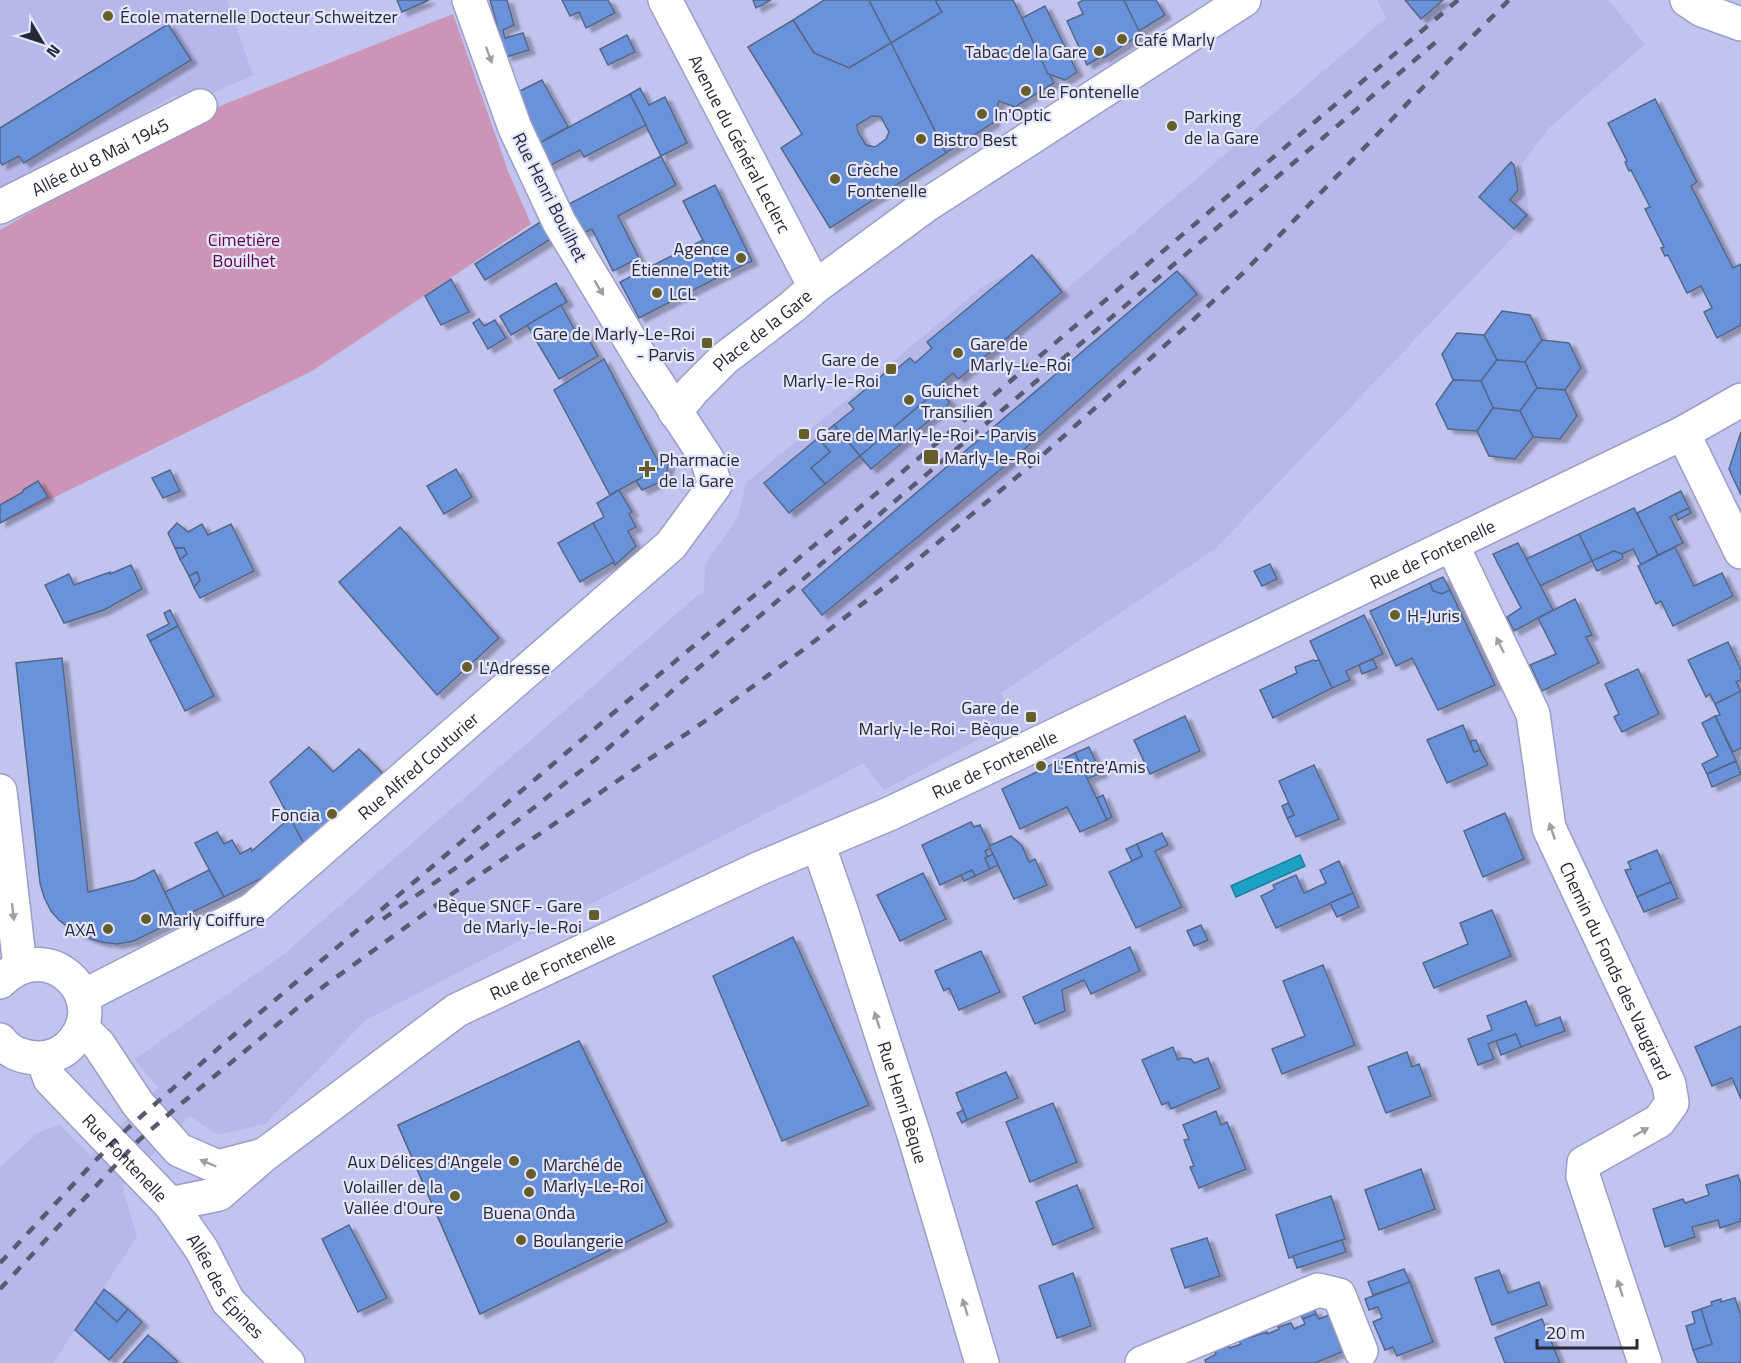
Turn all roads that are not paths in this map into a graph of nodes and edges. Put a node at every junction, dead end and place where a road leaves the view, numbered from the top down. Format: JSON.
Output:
{"nodes":[{"id":1,"x":469,"y":0,"type":"edge"},
{"id":2,"x":665,"y":0,"type":"edge"},
{"id":3,"x":1244,"y":0,"type":"edge"},
{"id":4,"x":1687,"y":0,"type":"edge"},
{"id":5,"x":1741,"y":24,"type":"edge"},
{"id":6,"x":200,"y":106,"type":"dead end"},
{"id":7,"x":0,"y":207,"type":"edge"},
{"id":8,"x":815,"y":287,"type":"junction"},
{"id":9,"x":1741,"y":400,"type":"edge"},
{"id":10,"x":675,"y":412,"type":"junction"},
{"id":11,"x":1683,"y":433,"type":"junction"},
{"id":12,"x":1452,"y":545,"type":"junction"},
{"id":13,"x":1741,"y":552,"type":"edge"},
{"id":14,"x":0,"y":791,"type":"edge"},
{"id":15,"x":818,"y":844,"type":"junction"},
{"id":16,"x":10,"y":974,"type":"edge"},
{"id":17,"x":82,"y":1012,"type":"junction"},
{"id":18,"x":1,"y":1042,"type":"edge"},
{"id":19,"x":43,"y":1059,"type":"junction"},
{"id":20,"x":264,"y":1155,"type":"junction"},
{"id":21,"x":170,"y":1204,"type":"junction"},
{"id":22,"x":1361,"y":1351,"type":"dead end"},
{"id":23,"x":288,"y":1363,"type":"edge"},
{"id":24,"x":982,"y":1363,"type":"edge"},
{"id":25,"x":1142,"y":1363,"type":"edge"},
{"id":26,"x":1645,"y":1363,"type":"edge"}],
"edges":[{"from":1,"to":10,"type":"street","name":"Rue Henri Bouilhet","one_way":true},
{"from":2,"to":8,"type":"street","name":"Avenue du Général Leclerc"},
{"from":3,"to":8,"type":"street","name":"Place de la Gare"},
{"from":4,"to":5,"type":"street"},
{"from":6,"to":7,"type":"street","name":"Allée du 8 Mai 1945"},
{"from":8,"to":10,"type":"street","name":"Place de la Gare"},
{"from":9,"to":11,"type":"street","name":"Rue de Fontenelle"},
{"from":10,"to":17,"type":"street","name":"Rue Alfred Couturier"},
{"from":11,"to":12,"type":"street","name":"Rue de Fontenelle"},
{"from":11,"to":13,"type":"street"},
{"from":12,"to":15,"type":"street","name":"Rue de Fontenelle"},
{"from":26,"to":12,"type":"street","name":"Chemin du Fonds des Vaugirard","one_way":true},
{"from":14,"to":16,"type":"street","one_way":true},
{"from":15,"to":20,"type":"street","name":"Rue de Fontenelle"},
{"from":24,"to":15,"type":"street","name":"Rue Henri Bèque","one_way":true},
{"from":16,"to":17,"type":"street"},
{"from":17,"to":19,"type":"street"},
{"from":20,"to":17,"type":"street","one_way":true},
{"from":18,"to":19,"type":"street"},
{"from":19,"to":21,"type":"street","name":"Rue Fontenelle"},
{"from":20,"to":21,"type":"street","name":"Rue Fontenelle"},
{"from":21,"to":23,"type":"street","name":"Allée des Épines"},
{"from":22,"to":25,"type":"street"}]}
